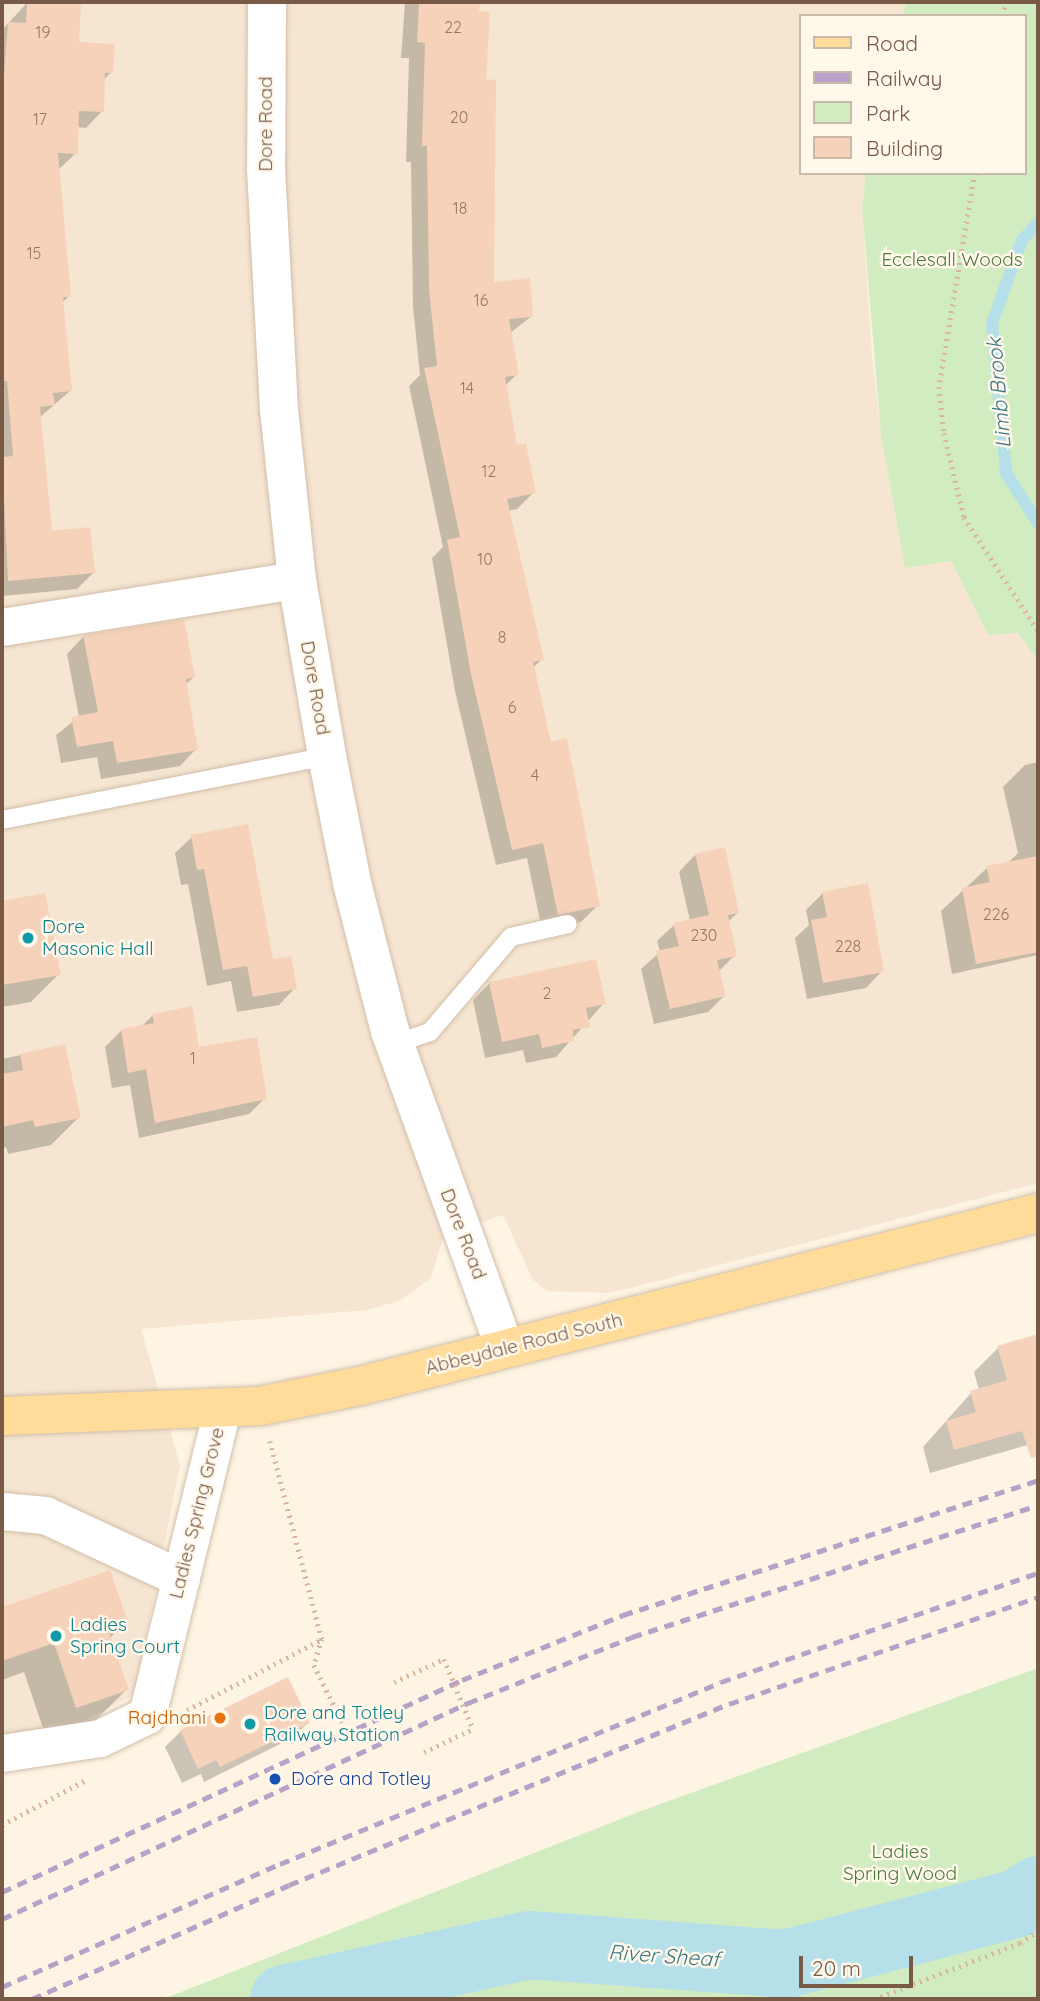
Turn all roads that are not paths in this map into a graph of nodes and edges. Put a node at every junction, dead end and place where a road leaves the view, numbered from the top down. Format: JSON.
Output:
{"nodes":[{"id":1,"x":267,"y":2,"type":"edge"},
{"id":2,"x":297,"y":580,"type":"junction"},
{"id":3,"x":2,"y":627,"type":"edge"},
{"id":4,"x":327,"y":756,"type":"junction"},
{"id":5,"x":2,"y":820,"type":"edge"},
{"id":6,"x":568,"y":924,"type":"dead end"},
{"id":7,"x":395,"y":1044,"type":"junction"},
{"id":8,"x":1038,"y":1213,"type":"edge"},
{"id":9,"x":505,"y":1348,"type":"junction"},
{"id":10,"x":222,"y":1409,"type":"junction"},
{"id":11,"x":2,"y":1416,"type":"edge"},
{"id":12,"x":2,"y":1511,"type":"edge"},
{"id":13,"x":181,"y":1578,"type":"junction"},
{"id":14,"x":2,"y":1753,"type":"edge"}],
"edges":[{"from":1,"to":2,"type":"street","name":"Dore Road"},
{"from":2,"to":3,"type":"street"},
{"from":2,"to":4,"type":"street","name":"Dore Road"},
{"from":4,"to":5,"type":"lane"},
{"from":4,"to":7,"type":"street","name":"Dore Road"},
{"from":6,"to":7,"type":"lane"},
{"from":7,"to":9,"type":"street","name":"Dore Road"},
{"from":8,"to":9,"type":"main road","name":"Abbeydale Road South"},
{"from":9,"to":10,"type":"main road","name":"Abbeydale Road South"},
{"from":10,"to":11,"type":"main road","name":"Abbeydale Road South"},
{"from":10,"to":13,"type":"street","name":"Ladies Spring Grove"},
{"from":12,"to":13,"type":"street"},
{"from":13,"to":14,"type":"street","name":"Ladies Spring Grove"}]}
